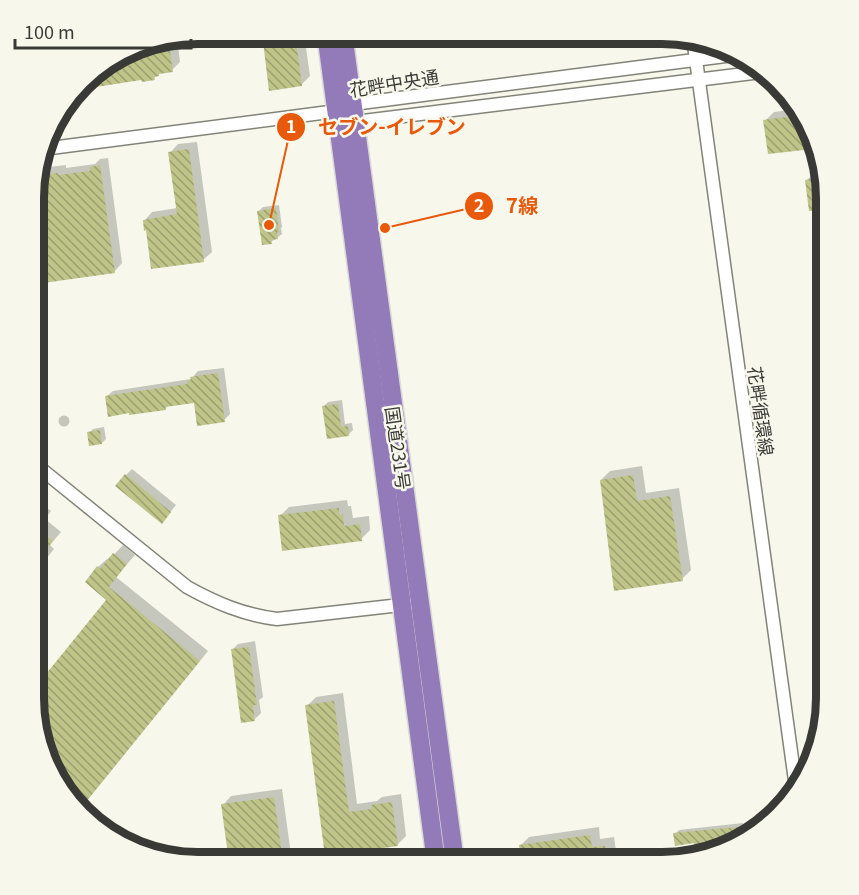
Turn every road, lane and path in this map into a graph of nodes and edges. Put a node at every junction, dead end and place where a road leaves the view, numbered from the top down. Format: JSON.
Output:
{"nodes":[{"id":1,"x":329,"y":44,"type":"edge"},
{"id":2,"x":344,"y":44,"type":"edge"},
{"id":3,"x":694,"y":47,"type":"edge"},
{"id":4,"x":722,"y":56,"type":"edge"},
{"id":5,"x":696,"y":60,"type":"junction"},
{"id":6,"x":752,"y":73,"type":"edge"},
{"id":7,"x":699,"y":80,"type":"junction"},
{"id":8,"x":348,"y":113,"type":"junction"},
{"id":9,"x":52,"y":148,"type":"edge"},
{"id":10,"x":44,"y":471,"type":"edge"},
{"id":11,"x":411,"y":604,"type":"junction"},
{"id":12,"x":793,"y":776,"type":"edge"},
{"id":13,"x":435,"y":851,"type":"edge"},
{"id":14,"x":453,"y":851,"type":"edge"}],
"edges":[{"from":1,"to":8,"type":"highway","name":"国道231号"},
{"from":2,"to":8,"type":"highway","name":"国道231号"},
{"from":3,"to":5,"type":"street","name":"花畔循環線"},
{"from":4,"to":5,"type":"street","name":"花畔中央通"},
{"from":5,"to":7,"type":"street","name":"花畔循環線"},
{"from":5,"to":8,"type":"street","name":"花畔中央通"},
{"from":6,"to":7,"type":"street","name":"花畔中央通"},
{"from":7,"to":8,"type":"street","name":"花畔中央通"},
{"from":7,"to":12,"type":"street","name":"花畔循環線"},
{"from":8,"to":9,"type":"street"},
{"from":8,"to":11,"type":"highway","name":"国道231号"},
{"from":10,"to":11,"type":"street"},
{"from":11,"to":13,"type":"highway","name":"国道231号"},
{"from":11,"to":14,"type":"highway","name":"国道231号"}]}
